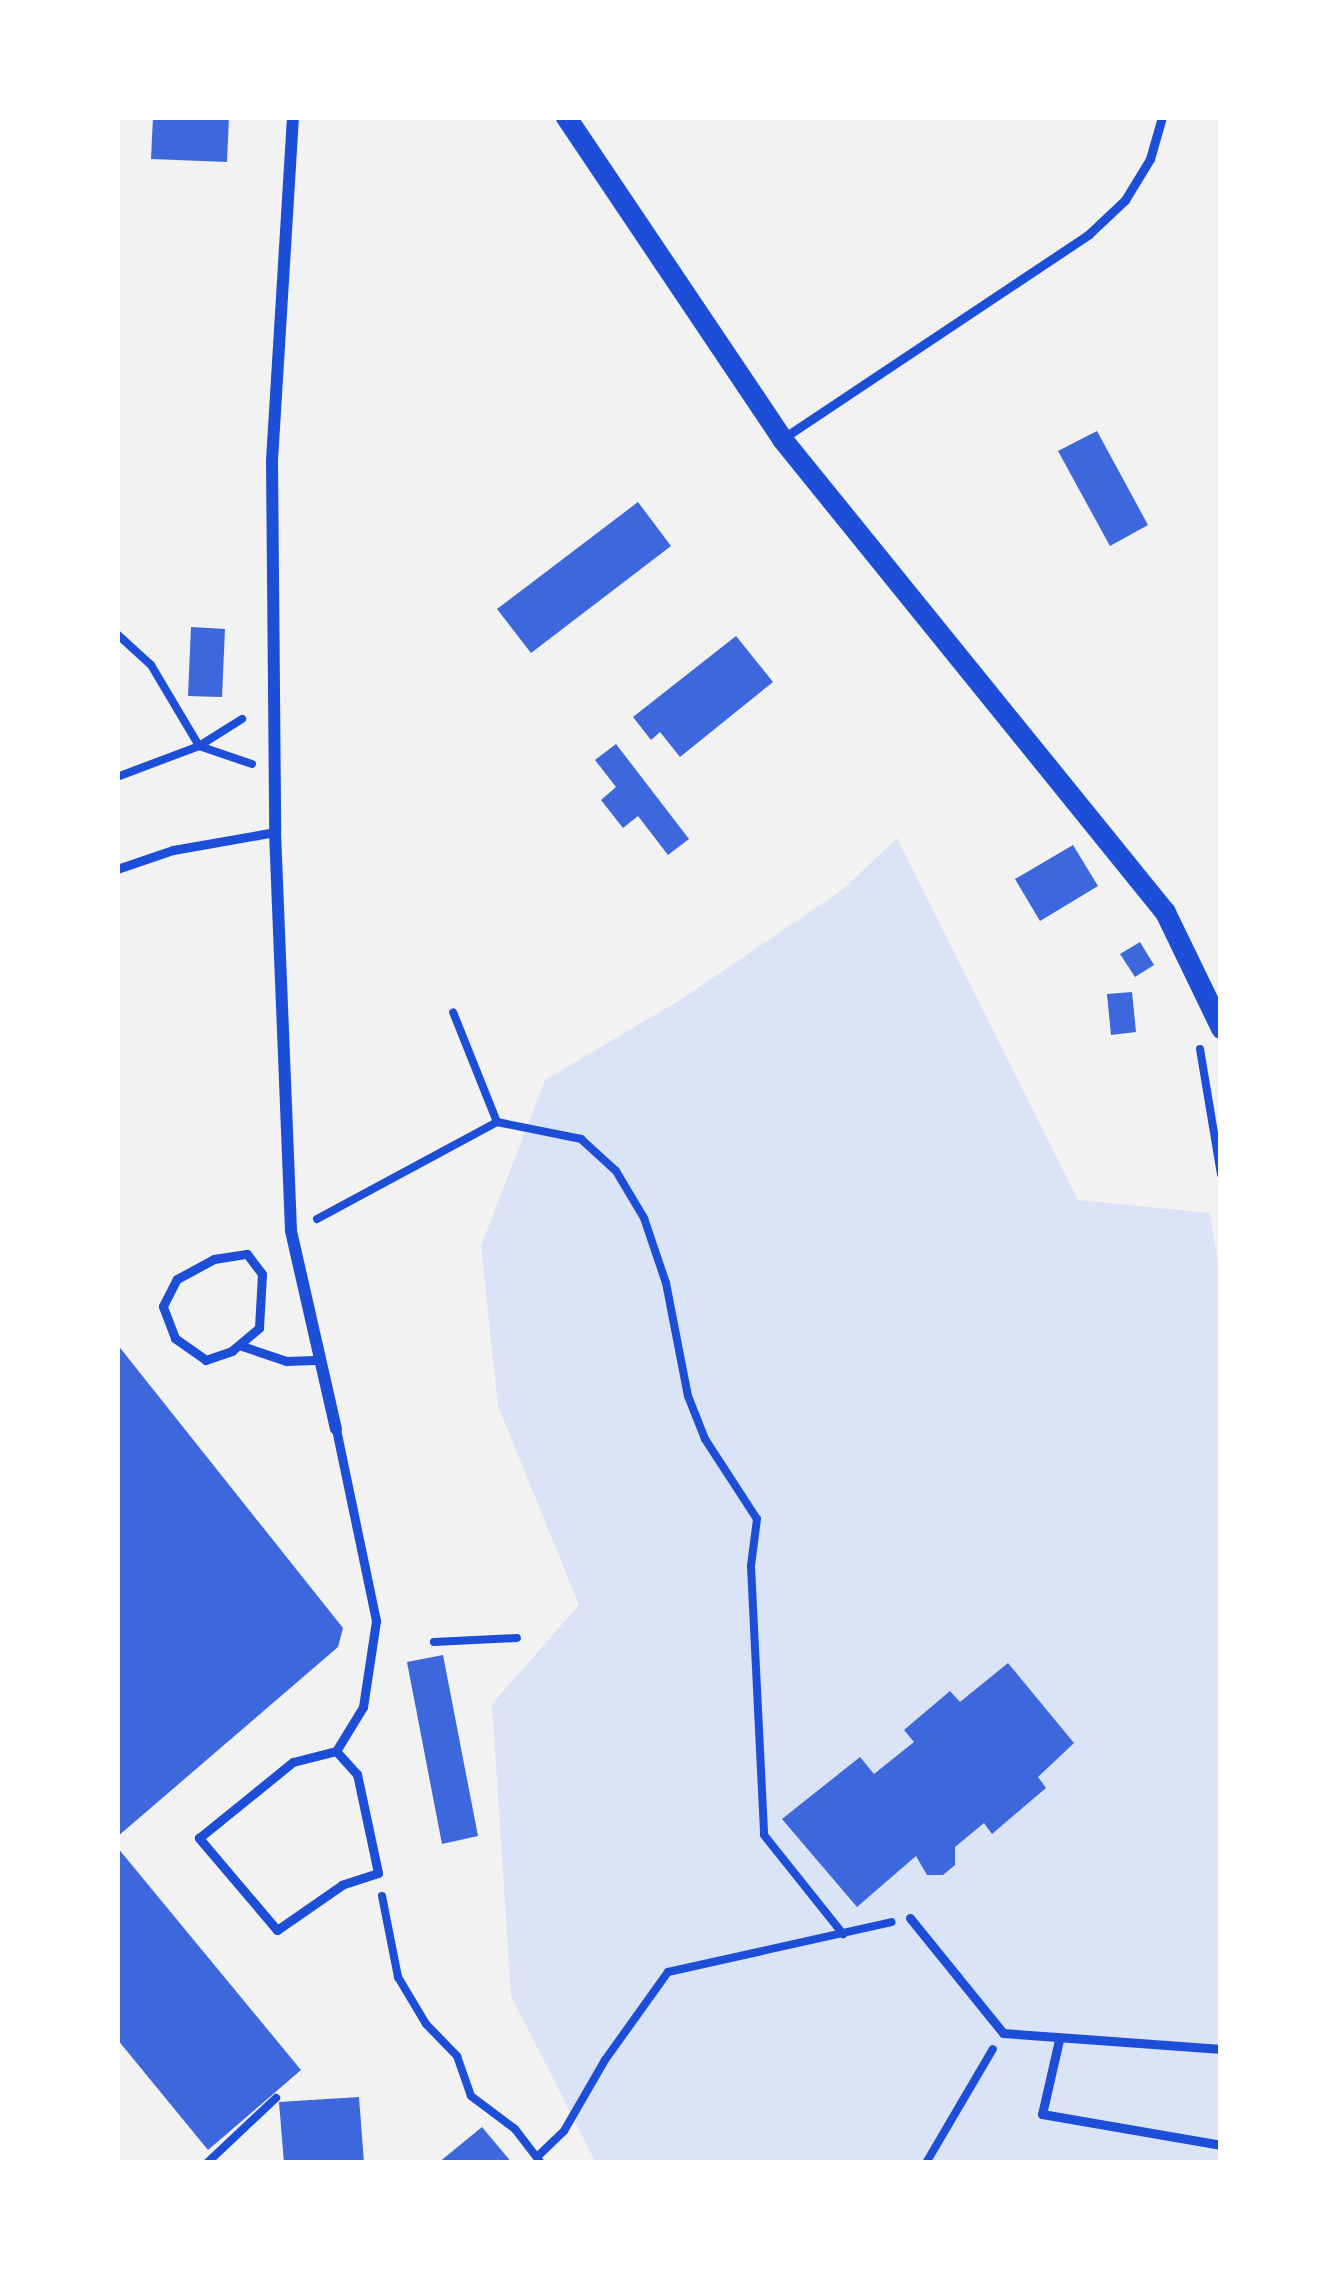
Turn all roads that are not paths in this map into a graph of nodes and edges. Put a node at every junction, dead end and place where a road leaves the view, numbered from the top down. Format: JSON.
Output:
{"nodes":[{"id":1,"x":293,"y":117,"type":"edge"},
{"id":2,"x":566,"y":117,"type":"edge"},
{"id":3,"x":1162,"y":117,"type":"edge"},
{"id":4,"x":782,"y":439,"type":"junction"},
{"id":5,"x":275,"y":832,"type":"junction"},
{"id":6,"x":117,"y":869,"type":"edge"},
{"id":7,"x":1221,"y":1028,"type":"edge"},
{"id":8,"x":239,"y":1345,"type":"junction"},
{"id":9,"x":321,"y":1360,"type":"junction"},
{"id":10,"x":336,"y":1429,"type":"joint"},
{"id":11,"x":337,"y":1750,"type":"junction"},
{"id":12,"x":910,"y":1918,"type":"road end"},
{"id":13,"x":1059,"y":2040,"type":"junction"},
{"id":14,"x":1221,"y":2048,"type":"edge"},
{"id":15,"x":1221,"y":2145,"type":"edge"}],
"edges":[{"from":1,"to":5,"type":"street"},
{"from":2,"to":4,"type":"street"},
{"from":3,"to":4,"type":"lane"},
{"from":4,"to":7,"type":"street"},
{"from":5,"to":6,"type":"lane"},
{"from":5,"to":9,"type":"street"},
{"from":8,"to":8,"type":"lane"},
{"from":8,"to":9,"type":"lane"},
{"from":9,"to":10,"type":"street"},
{"from":10,"to":11,"type":"lane"},
{"from":11,"to":11,"type":"lane"},
{"from":12,"to":13,"type":"lane"},
{"from":13,"to":14,"type":"lane"},
{"from":13,"to":15,"type":"lane"}]}
